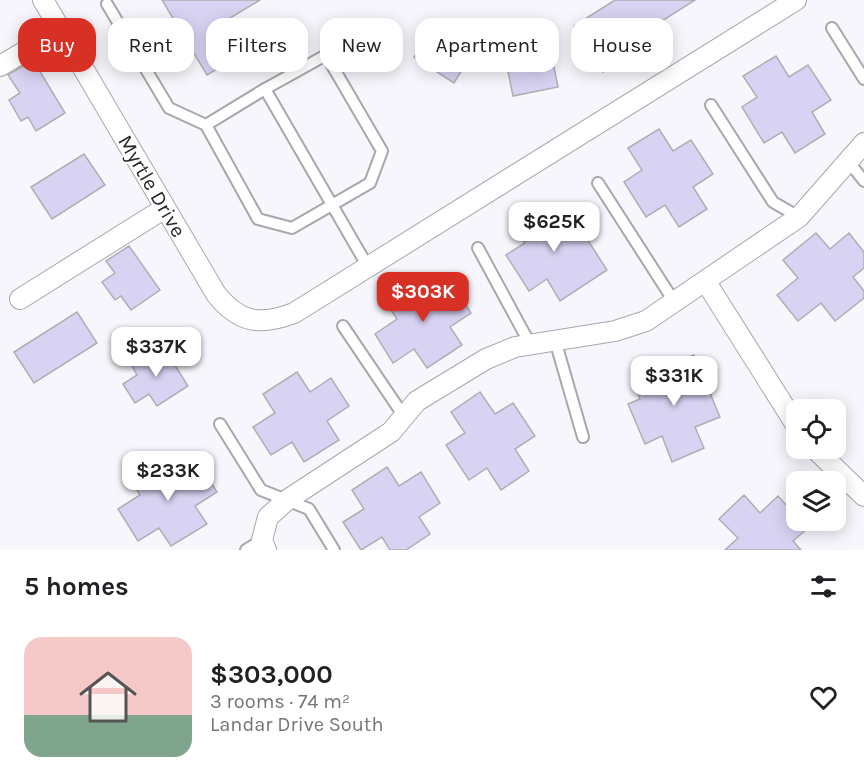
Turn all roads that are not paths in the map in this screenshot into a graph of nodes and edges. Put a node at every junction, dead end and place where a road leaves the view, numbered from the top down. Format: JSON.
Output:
{"nodes":[{"id":1,"x":43,"y":0,"type":"edge"},
{"id":2,"x":796,"y":0,"type":"edge"},
{"id":3,"x":106,"y":4,"type":"dead end"},
{"id":4,"x":54,"y":18,"type":"edge"},
{"id":5,"x":832,"y":28,"type":"dead end"},
{"id":6,"x":18,"y":55,"type":"edge"},
{"id":7,"x":0,"y":66,"type":"edge"},
{"id":8,"x":86,"y":72,"type":"edge"},
{"id":9,"x":864,"y":79,"type":"edge"},
{"id":10,"x":265,"y":88,"type":"junction"},
{"id":11,"x":711,"y":105,"type":"dead end"},
{"id":12,"x":206,"y":124,"type":"junction"},
{"id":13,"x":864,"y":143,"type":"edge"},
{"id":14,"x":848,"y":161,"type":"junction"},
{"id":15,"x":864,"y":181,"type":"edge"},
{"id":16,"x":598,"y":183,"type":"dead end"},
{"id":17,"x":333,"y":207,"type":"junction"},
{"id":18,"x":165,"y":208,"type":"junction"},
{"id":19,"x":799,"y":217,"type":"junction"},
{"id":20,"x":478,"y":248,"type":"dead end"},
{"id":21,"x":368,"y":267,"type":"junction"},
{"id":22,"x":706,"y":282,"type":"junction"},
{"id":23,"x":20,"y":299,"type":"dead end"},
{"id":24,"x":675,"y":303,"type":"junction"},
{"id":25,"x":343,"y":326,"type":"dead end"},
{"id":26,"x":555,"y":340,"type":"junction"},
{"id":27,"x":530,"y":344,"type":"junction"},
{"id":28,"x":786,"y":409,"type":"edge"},
{"id":29,"x":403,"y":415,"type":"junction"},
{"id":30,"x":220,"y":424,"type":"dead end"},
{"id":31,"x":584,"y":437,"type":"dead end"},
{"id":32,"x":825,"y":459,"type":"edge"},
{"id":33,"x":864,"y":496,"type":"edge"},
{"id":34,"x":287,"y":500,"type":"junction"},
{"id":35,"x":258,"y":547,"type":"edge"},
{"id":36,"x":334,"y":550,"type":"edge"}],
"edges":[{"from":1,"to":4,"type":"street","name":"Myrtle Drive"},
{"from":2,"to":21,"type":"street","name":"Myrtle Drive"},
{"from":3,"to":12,"type":"lane"},
{"from":5,"to":9,"type":"lane"},
{"from":6,"to":7,"type":"street"},
{"from":8,"to":18,"type":"street","name":"Myrtle Drive"},
{"from":10,"to":12,"type":"lane"},
{"from":10,"to":17,"type":"lane"},
{"from":10,"to":17,"type":"lane"},
{"from":11,"to":19,"type":"lane"},
{"from":12,"to":17,"type":"lane"},
{"from":13,"to":14,"type":"street"},
{"from":14,"to":15,"type":"lane"},
{"from":14,"to":19,"type":"street"},
{"from":16,"to":24,"type":"lane"},
{"from":17,"to":21,"type":"lane"},
{"from":18,"to":21,"type":"street","name":"Myrtle Drive"},
{"from":18,"to":23,"type":"street"},
{"from":19,"to":22,"type":"street"},
{"from":20,"to":27,"type":"lane"},
{"from":22,"to":24,"type":"street"},
{"from":22,"to":28,"type":"street"},
{"from":24,"to":26,"type":"street"},
{"from":25,"to":29,"type":"lane"},
{"from":26,"to":27,"type":"street"},
{"from":26,"to":31,"type":"lane"},
{"from":27,"to":29,"type":"street"},
{"from":29,"to":34,"type":"street"},
{"from":30,"to":34,"type":"lane"},
{"from":32,"to":33,"type":"street"},
{"from":34,"to":35,"type":"street"},
{"from":34,"to":36,"type":"lane"}]}
